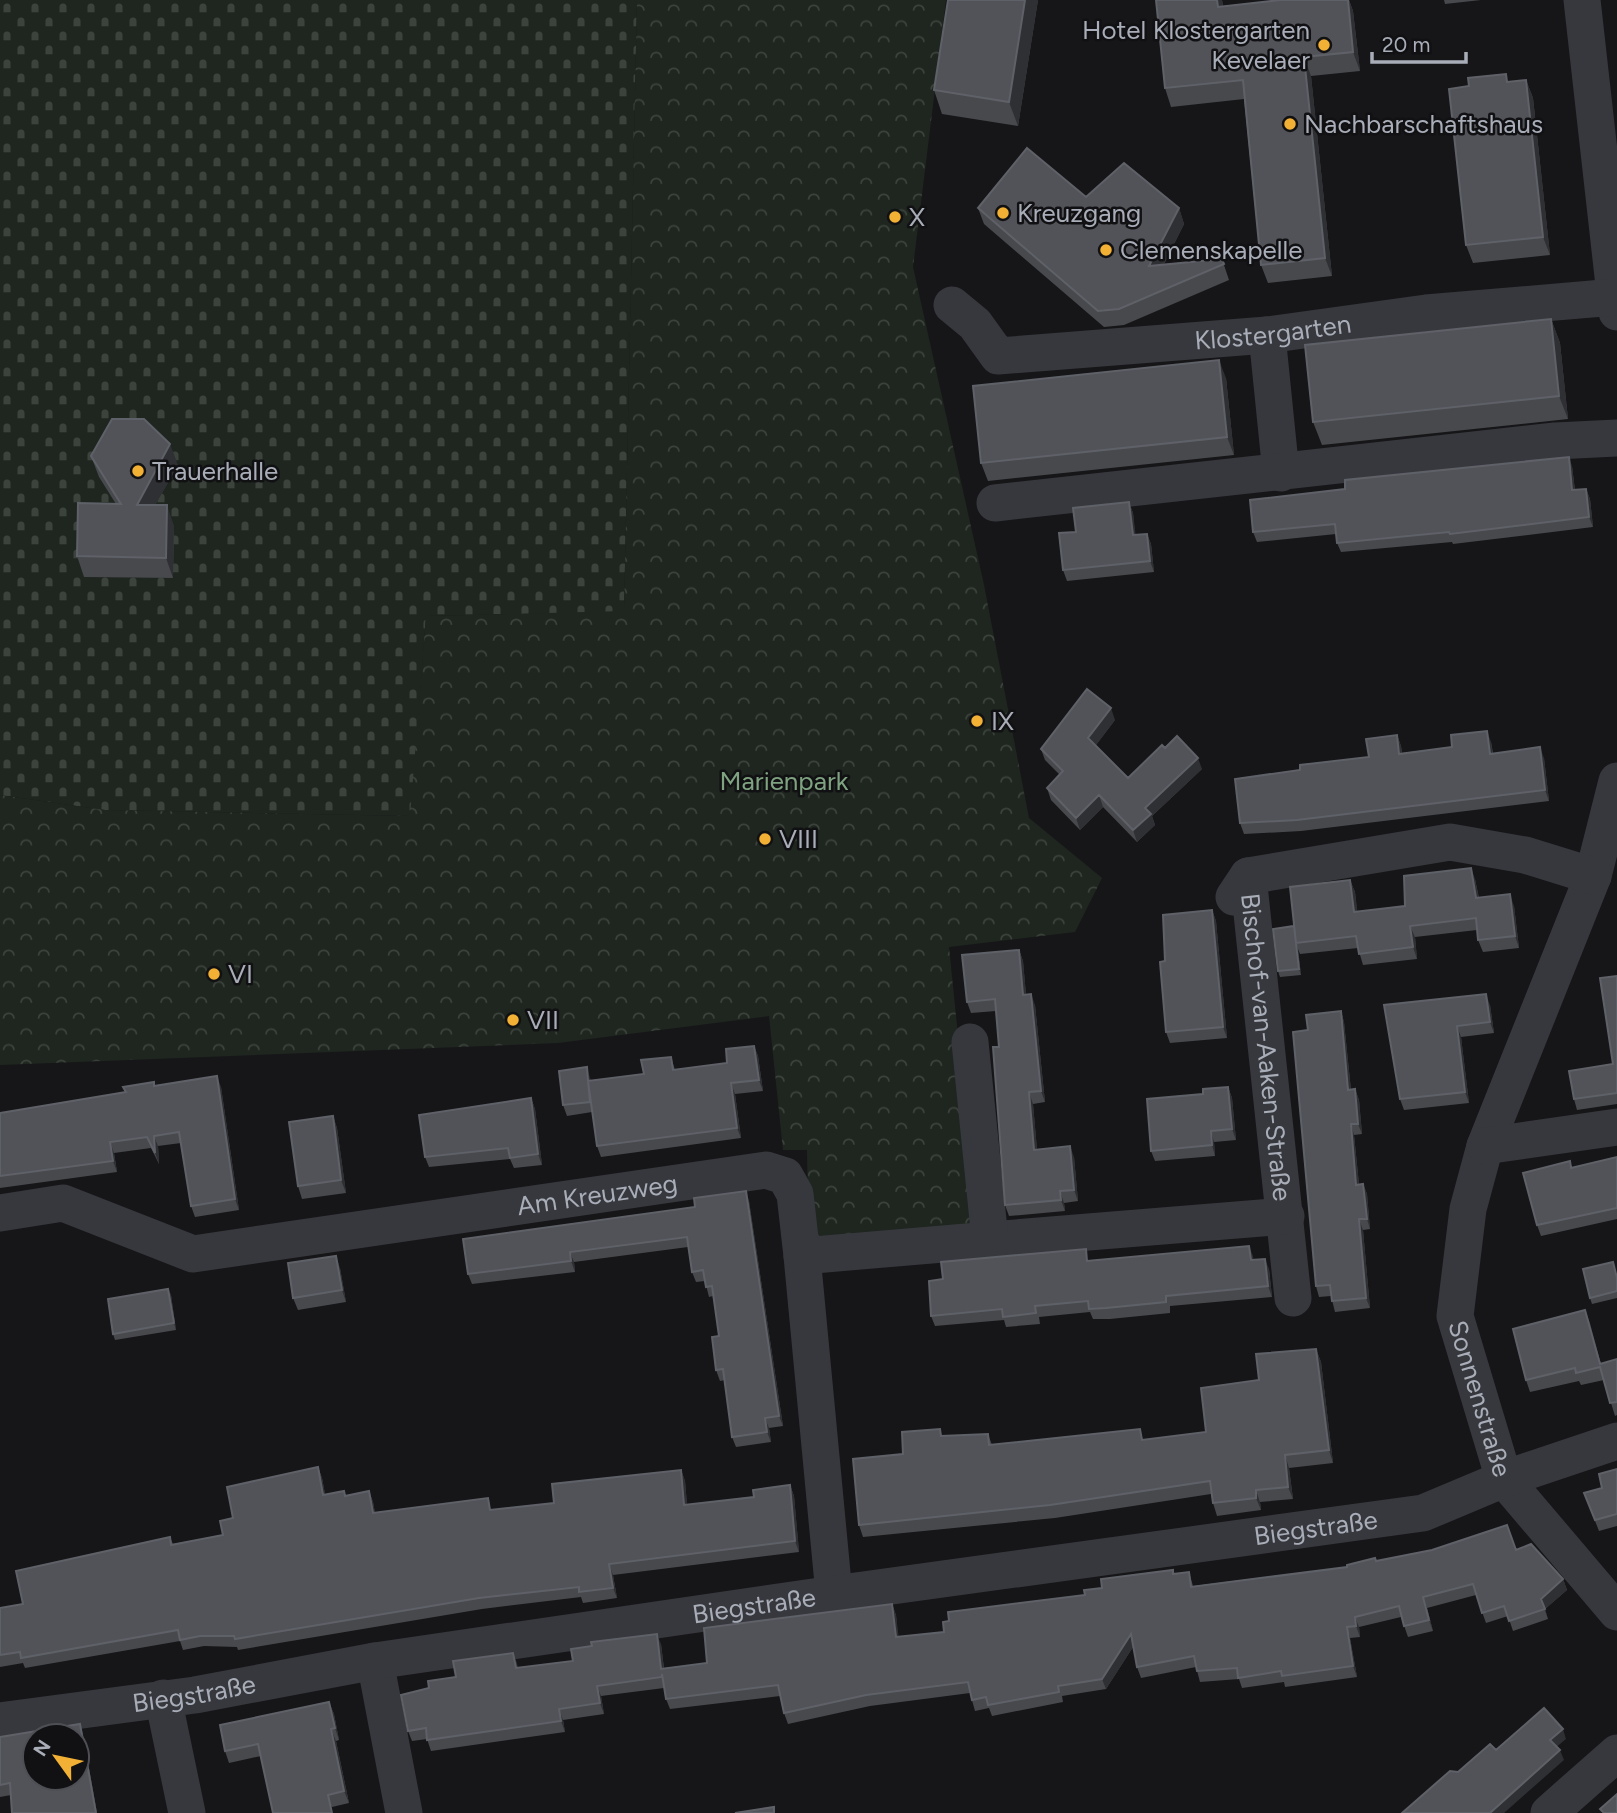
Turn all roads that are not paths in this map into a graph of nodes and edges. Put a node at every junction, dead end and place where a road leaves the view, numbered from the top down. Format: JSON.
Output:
{"nodes":[{"id":1,"x":1581,"y":0,"type":"edge"},
{"id":2,"x":1608,"y":145,"type":"edge"},
{"id":3,"x":1616,"y":304,"type":"edge"},
{"id":4,"x":952,"y":305,"type":"dead end"},
{"id":5,"x":1268,"y":335,"type":"junction"},
{"id":6,"x":1617,"y":438,"type":"edge"},
{"id":7,"x":1281,"y":473,"type":"junction"},
{"id":8,"x":995,"y":503,"type":"dead end"},
{"id":9,"x":1617,"y":781,"type":"edge"},
{"id":10,"x":1592,"y":876,"type":"junction"},
{"id":11,"x":970,"y":1042,"type":"dead end"},
{"id":12,"x":1617,"y":1127,"type":"edge"},
{"id":13,"x":1485,"y":1146,"type":"junction"},
{"id":14,"x":0,"y":1213,"type":"edge"},
{"id":15,"x":1286,"y":1216,"type":"junction"},
{"id":16,"x":990,"y":1240,"type":"junction"},
{"id":17,"x":802,"y":1256,"type":"junction"},
{"id":18,"x":1293,"y":1298,"type":"dead end"},
{"id":19,"x":1617,"y":1441,"type":"edge"},
{"id":20,"x":1504,"y":1479,"type":"junction"},
{"id":21,"x":834,"y":1594,"type":"junction"},
{"id":22,"x":1617,"y":1612,"type":"edge"},
{"id":23,"x":375,"y":1661,"type":"junction"},
{"id":24,"x":163,"y":1698,"type":"junction"},
{"id":25,"x":0,"y":1721,"type":"edge"},
{"id":26,"x":1617,"y":1753,"type":"edge"},
{"id":27,"x":187,"y":1813,"type":"edge"},
{"id":28,"x":404,"y":1813,"type":"edge"},
{"id":29,"x":1549,"y":1813,"type":"edge"}],
"edges":[{"from":1,"to":2,"type":"street"},
{"from":2,"to":3,"type":"street"},
{"from":3,"to":5,"type":"street","name":"Klostergarten"},
{"from":4,"to":5,"type":"street","name":"Klostergarten"},
{"from":5,"to":7,"type":"street"},
{"from":6,"to":7,"type":"street"},
{"from":7,"to":8,"type":"street"},
{"from":9,"to":10,"type":"street","name":"Sonnenstraße"},
{"from":10,"to":13,"type":"street","name":"Sonnenstraße"},
{"from":10,"to":15,"type":"street","name":"Bischof-van-Aaken-Straße"},
{"from":11,"to":16,"type":"street"},
{"from":12,"to":13,"type":"street"},
{"from":13,"to":20,"type":"street","name":"Sonnenstraße"},
{"from":14,"to":17,"type":"street","name":"Am Kreuzweg"},
{"from":15,"to":16,"type":"street","name":"Bischof-van-Aaken-Straße"},
{"from":15,"to":18,"type":"street","name":"Bischof-van-Aaken-Straße"},
{"from":16,"to":17,"type":"street","name":"Bischof-van-Aaken-Straße"},
{"from":17,"to":21,"type":"street","name":"Am Kreuzweg"},
{"from":19,"to":20,"type":"street","name":"Biegstraße"},
{"from":20,"to":21,"type":"street","name":"Biegstraße"},
{"from":20,"to":22,"type":"street","name":"Sonnenstraße"},
{"from":21,"to":23,"type":"street","name":"Biegstraße"},
{"from":23,"to":24,"type":"street","name":"Biegstraße"},
{"from":23,"to":28,"type":"street"},
{"from":24,"to":25,"type":"street","name":"Biegstraße"},
{"from":24,"to":27,"type":"street"},
{"from":26,"to":29,"type":"street"}]}
